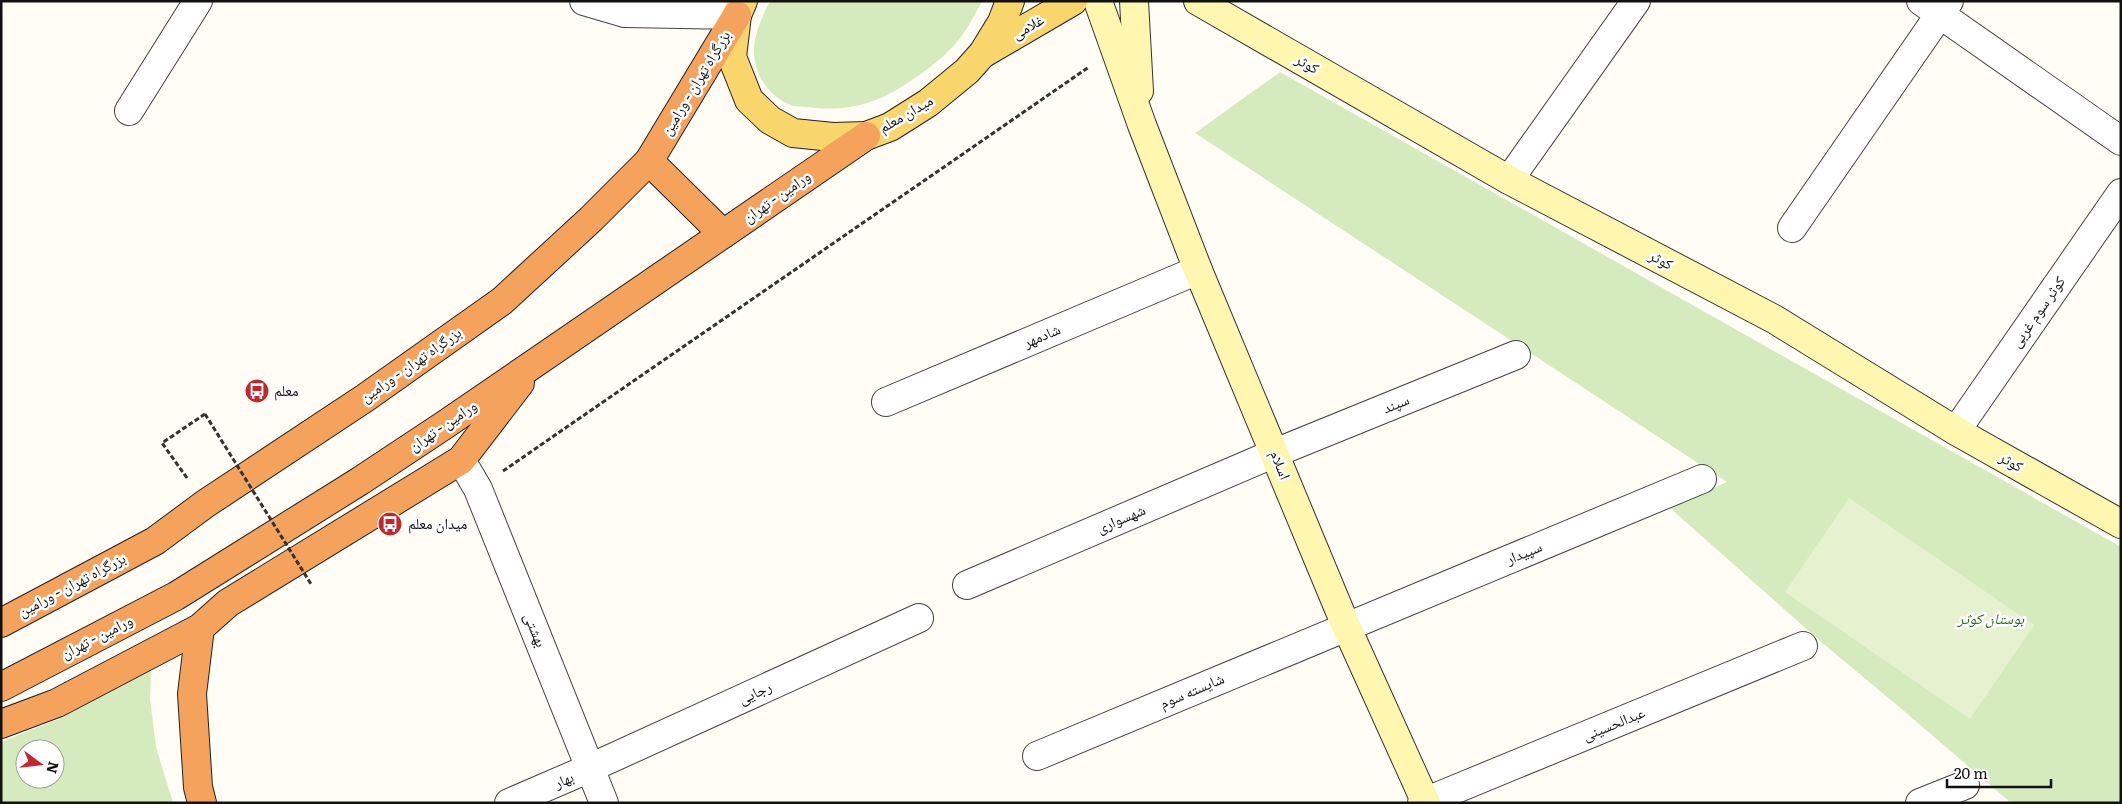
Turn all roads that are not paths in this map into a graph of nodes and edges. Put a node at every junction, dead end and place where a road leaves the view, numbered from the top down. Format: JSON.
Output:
{"nodes":[{"id":1,"x":198,"y":1,"type":"edge"},
{"id":2,"x":584,"y":1,"type":"edge"},
{"id":3,"x":1010,"y":1,"type":"edge"},
{"id":4,"x":1073,"y":1,"type":"edge"},
{"id":5,"x":1098,"y":1,"type":"edge"},
{"id":6,"x":1134,"y":1,"type":"edge"},
{"id":7,"x":1198,"y":1,"type":"edge"},
{"id":8,"x":1636,"y":1,"type":"edge"},
{"id":9,"x":736,"y":6,"type":"edge"},
{"id":10,"x":1937,"y":6,"type":"edge"},
{"id":11,"x":983,"y":54,"type":"junction"},
{"id":12,"x":129,"y":111,"type":"dead end"},
{"id":13,"x":1142,"y":125,"type":"junction"},
{"id":14,"x":866,"y":136,"type":"junction"},
{"id":15,"x":2121,"y":141,"type":"edge"},
{"id":16,"x":649,"y":161,"type":"junction"},
{"id":17,"x":1510,"y":180,"type":"junction"},
{"id":18,"x":2121,"y":193,"type":"edge"},
{"id":19,"x":1792,"y":228,"type":"dead end"},
{"id":20,"x":723,"y":234,"type":"junction"},
{"id":21,"x":1198,"y":270,"type":"junction"},
{"id":22,"x":1516,"y":355,"type":"dead end"},
{"id":23,"x":536,"y":362,"type":"junction"},
{"id":24,"x":886,"y":402,"type":"dead end"},
{"id":25,"x":1956,"y":431,"type":"junction"},
{"id":26,"x":1275,"y":453,"type":"junction"},
{"id":27,"x":461,"y":460,"type":"junction"},
{"id":28,"x":1702,"y":479,"type":"dead end"},
{"id":29,"x":2121,"y":524,"type":"edge"},
{"id":30,"x":967,"y":585,"type":"dead end"},
{"id":31,"x":919,"y":618,"type":"dead end"},
{"id":32,"x":1,"y":623,"type":"edge"},
{"id":33,"x":1346,"y":626,"type":"junction"},
{"id":34,"x":200,"y":628,"type":"junction"},
{"id":35,"x":1804,"y":646,"type":"dead end"},
{"id":36,"x":1,"y":686,"type":"edge"},
{"id":37,"x":1,"y":724,"type":"edge"},
{"id":38,"x":1037,"y":756,"type":"dead end"},
{"id":39,"x":590,"y":768,"type":"junction"},
{"id":40,"x":1965,"y":785,"type":"dead end"},
{"id":41,"x":1425,"y":802,"type":"edge"},
{"id":42,"x":202,"y":803,"type":"edge"},
{"id":43,"x":509,"y":803,"type":"edge"},
{"id":44,"x":604,"y":803,"type":"edge"},
{"id":45,"x":1920,"y":803,"type":"edge"}],
"edges":[{"from":1,"to":12,"type":"street"},
{"from":2,"to":9,"type":"street"},
{"from":3,"to":11,"type":"main road","name":"میدان معلم"},
{"from":4,"to":11,"type":"main road","name":"غلامی"},
{"from":5,"to":13,"type":"main road","name":"اسلام"},
{"from":6,"to":13,"type":"main road"},
{"from":7,"to":17,"type":"main road","name":"کوثر"},
{"from":8,"to":17,"type":"street"},
{"from":9,"to":14,"type":"main road","name":"میدان معلم"},
{"from":9,"to":16,"type":"highway","name":"بزرگراه تهران - ورامین"},
{"from":10,"to":15,"type":"street"},
{"from":10,"to":19,"type":"street"},
{"from":11,"to":14,"type":"main road","name":"میدان معلم"},
{"from":13,"to":21,"type":"main road","name":"اسلام"},
{"from":14,"to":20,"type":"highway","name":"ورامین - تهران"},
{"from":16,"to":20,"type":"highway"},
{"from":16,"to":32,"type":"highway","name":"بزرگراه تهران - ورامین"},
{"from":17,"to":25,"type":"main road","name":"کوثر"},
{"from":18,"to":25,"type":"street","name":"کوثر سوم غربی"},
{"from":20,"to":23,"type":"highway","name":"ورامین - تهران"},
{"from":21,"to":24,"type":"street","name":"شادمهر"},
{"from":21,"to":26,"type":"main road","name":"اسلام"},
{"from":22,"to":26,"type":"street","name":"سپند"},
{"from":23,"to":27,"type":"highway"},
{"from":23,"to":36,"type":"highway","name":"ورامین - تهران"},
{"from":25,"to":29,"type":"main road","name":"کوثر"},
{"from":26,"to":30,"type":"street","name":"شهسواری"},
{"from":26,"to":33,"type":"main road","name":"اسلام"},
{"from":27,"to":34,"type":"highway"},
{"from":27,"to":39,"type":"street","name":"بهشتی"},
{"from":28,"to":33,"type":"street","name":"سپیدار"},
{"from":31,"to":39,"type":"street","name":"رجایی"},
{"from":33,"to":38,"type":"street","name":"شایسته سوم"},
{"from":33,"to":41,"type":"main road","name":"اسلام"},
{"from":34,"to":37,"type":"highway"},
{"from":34,"to":42,"type":"highway"},
{"from":35,"to":41,"type":"street","name":"عبدالحسینی"},
{"from":39,"to":43,"type":"street","name":"بهار"},
{"from":39,"to":44,"type":"street","name":"بهشتی"},
{"from":40,"to":45,"type":"street"}]}
